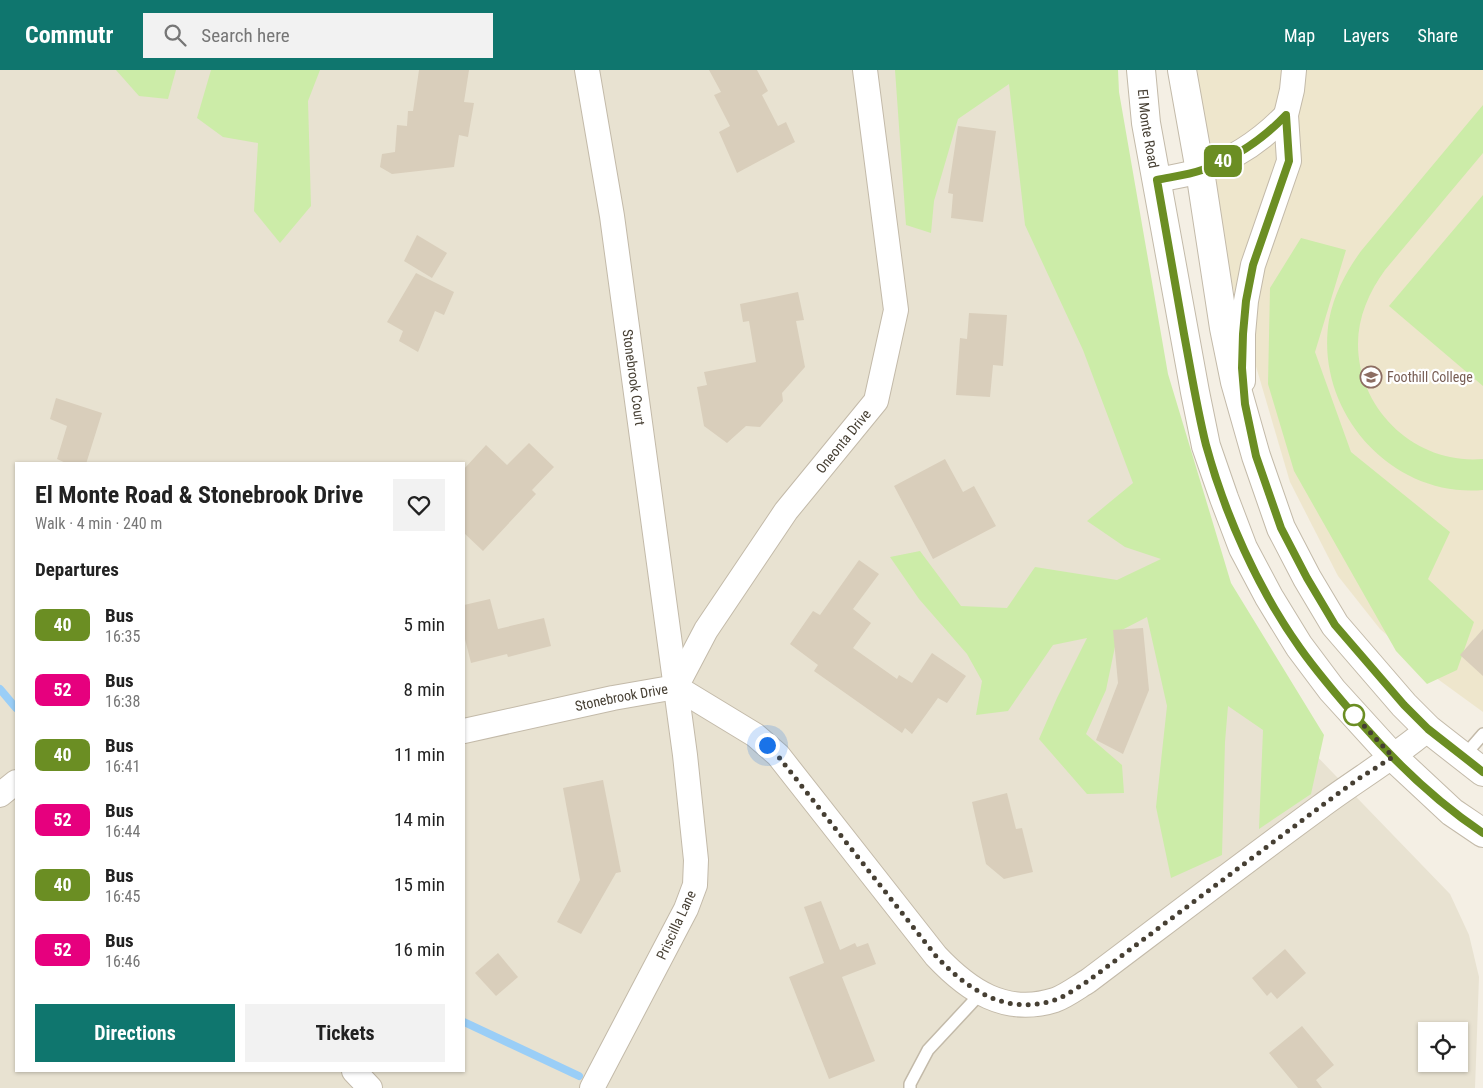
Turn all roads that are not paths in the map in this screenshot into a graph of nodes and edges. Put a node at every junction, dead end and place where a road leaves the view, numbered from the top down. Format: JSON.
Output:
{"nodes":[{"id":1,"x":587,"y":70,"type":"edge"},
{"id":2,"x":865,"y":70,"type":"edge"},
{"id":3,"x":1141,"y":70,"type":"edge"},
{"id":4,"x":1182,"y":70,"type":"edge"},
{"id":5,"x":1294,"y":70,"type":"edge"},
{"id":6,"x":1286,"y":115,"type":"junction"},
{"id":7,"x":1200,"y":171,"type":"junction"},
{"id":8,"x":1157,"y":180,"type":"junction"},
{"id":9,"x":1256,"y":456,"type":"junction"},
{"id":10,"x":676,"y":687,"type":"junction"},
{"id":11,"x":1428,"y":729,"type":"junction"},
{"id":12,"x":465,"y":731,"type":"edge"},
{"id":13,"x":1483,"y":734,"type":"edge"},
{"id":14,"x":1393,"y":757,"type":"junction"},
{"id":15,"x":1473,"y":765,"type":"edge"},
{"id":16,"x":15,"y":783,"type":"edge"},
{"id":17,"x":0,"y":795,"type":"edge"},
{"id":18,"x":1483,"y":833,"type":"edge"},
{"id":19,"x":981,"y":993,"type":"junction"},
{"id":20,"x":355,"y":1072,"type":"edge"},
{"id":21,"x":370,"y":1088,"type":"edge"},
{"id":22,"x":592,"y":1088,"type":"edge"},
{"id":23,"x":910,"y":1088,"type":"edge"}],
"edges":[{"from":1,"to":10,"type":"street","name":"Stonebrook Court"},
{"from":2,"to":10,"type":"street","name":"Oneonta Drive"},
{"from":3,"to":8,"type":"street","name":"El Monte Road"},
{"from":4,"to":7,"type":"street"},
{"from":5,"to":6,"type":"street"},
{"from":6,"to":7,"type":"street"},
{"from":6,"to":9,"type":"street"},
{"from":7,"to":8,"type":"street"},
{"from":7,"to":9,"type":"street"},
{"from":8,"to":14,"type":"street","name":"El Monte Road"},
{"from":9,"to":11,"type":"street"},
{"from":10,"to":12,"type":"street","name":"Stonebrook Drive"},
{"from":10,"to":19,"type":"street","name":"Stonebrook Drive"},
{"from":10,"to":22,"type":"street","name":"Priscilla Lane"},
{"from":11,"to":14,"type":"street","name":"Stonebrook Drive"},
{"from":11,"to":15,"type":"street"},
{"from":13,"to":15,"type":"lane"},
{"from":14,"to":18,"type":"street","name":"El Monte Road"},
{"from":14,"to":19,"type":"street","name":"Stonebrook Drive"},
{"from":16,"to":17,"type":"street"},
{"from":19,"to":23,"type":"lane"},
{"from":20,"to":21,"type":"street"}]}
